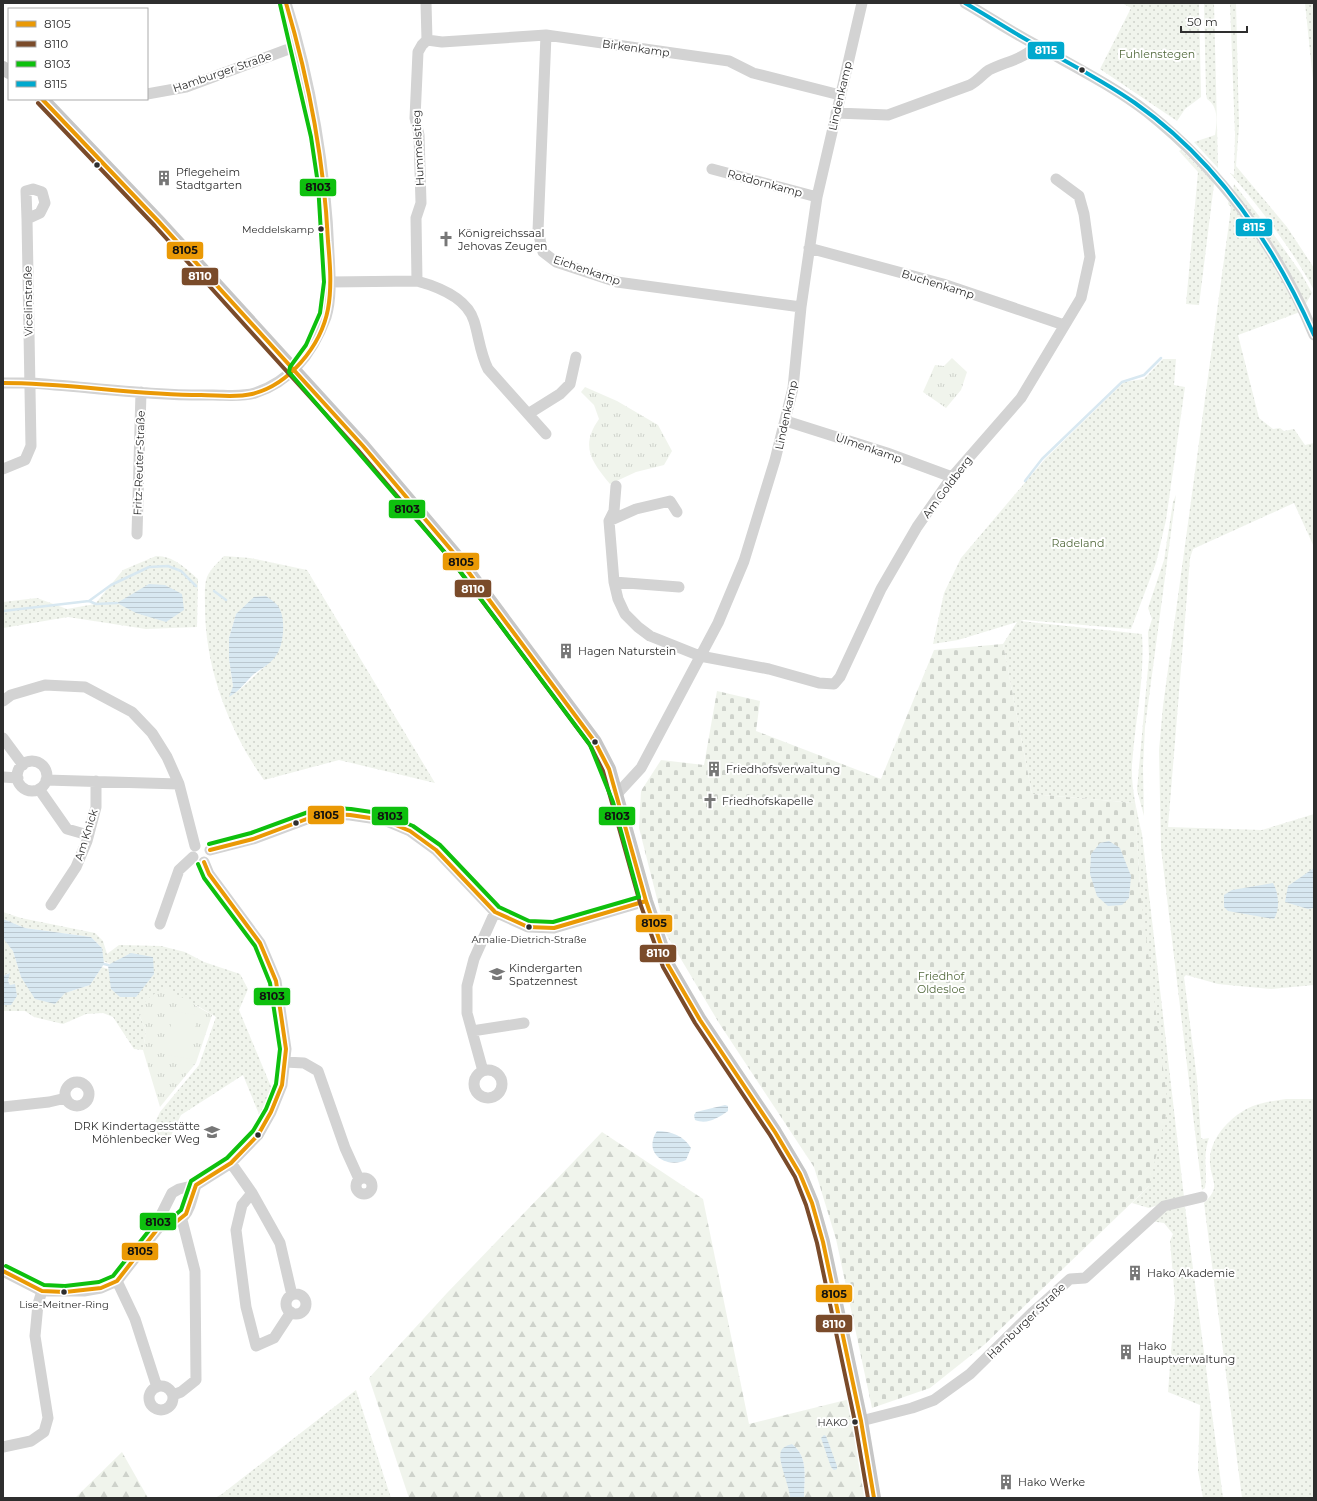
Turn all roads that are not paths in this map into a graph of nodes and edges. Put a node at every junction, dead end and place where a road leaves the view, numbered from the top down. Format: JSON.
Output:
{"nodes":[{"id":1,"x":286,"y":3,"type":"edge"},
{"id":2,"x":426,"y":3,"type":"edge"},
{"id":3,"x":862,"y":3,"type":"edge"},
{"id":4,"x":965,"y":3,"type":"edge"},
{"id":5,"x":546,"y":35,"type":"junction"},
{"id":6,"x":427,"y":40,"type":"junction"},
{"id":7,"x":1036,"y":45,"type":"junction"},
{"id":8,"x":298,"y":48,"type":"junction"},
{"id":9,"x":148,"y":94,"type":"edge"},
{"id":10,"x":840,"y":95,"type":"junction"},
{"id":11,"x":43,"y":100,"type":"edge"},
{"id":12,"x":836,"y":113,"type":"junction"},
{"id":13,"x":712,"y":169,"type":"dead end"},
{"id":14,"x":1056,"y":179,"type":"dead end"},
{"id":15,"x":817,"y":197,"type":"junction"},
{"id":16,"x":27,"y":219,"type":"dead end"},
{"id":17,"x":810,"y":248,"type":"junction"},
{"id":18,"x":417,"y":281,"type":"junction"},
{"id":19,"x":330,"y":282,"type":"junction"},
{"id":20,"x":801,"y":307,"type":"junction"},
{"id":21,"x":1064,"y":325,"type":"junction"},
{"id":22,"x":1314,"y":335,"type":"edge"},
{"id":23,"x":576,"y":357,"type":"dead end"},
{"id":24,"x":295,"y":370,"type":"junction"},
{"id":25,"x":3,"y":382,"type":"edge"},
{"id":26,"x":30,"y":382,"type":"junction"},
{"id":27,"x":141,"y":392,"type":"junction"},
{"id":28,"x":528,"y":414,"type":"junction"},
{"id":29,"x":786,"y":421,"type":"junction"},
{"id":30,"x":546,"y":434,"type":"dead end"},
{"id":31,"x":3,"y":469,"type":"edge"},
{"id":32,"x":952,"y":477,"type":"junction"},
{"id":33,"x":616,"y":486,"type":"dead end"},
{"id":34,"x":678,"y":512,"type":"dead end"},
{"id":35,"x":609,"y":521,"type":"junction"},
{"id":36,"x":137,"y":534,"type":"dead end"},
{"id":37,"x":614,"y":582,"type":"junction"},
{"id":38,"x":679,"y":587,"type":"dead end"},
{"id":39,"x":700,"y":656,"type":"junction"},
{"id":40,"x":3,"y":701,"type":"edge"},
{"id":41,"x":3,"y":738,"type":"edge"},
{"id":42,"x":23,"y":765,"type":"junction"},
{"id":43,"x":3,"y":777,"type":"edge"},
{"id":44,"x":18,"y":778,"type":"junction"},
{"id":45,"x":46,"y":780,"type":"junction"},
{"id":46,"x":96,"y":781,"type":"junction"},
{"id":47,"x":179,"y":784,"type":"junction"},
{"id":48,"x":39,"y":789,"type":"junction"},
{"id":49,"x":617,"y":794,"type":"junction"},
{"id":50,"x":88,"y":835,"type":"junction"},
{"id":51,"x":195,"y":846,"type":"junction"},
{"id":52,"x":210,"y":850,"type":"junction"},
{"id":53,"x":193,"y":857,"type":"junction"},
{"id":54,"x":204,"y":862,"type":"junction"},
{"id":55,"x":646,"y":901,"type":"junction"},
{"id":56,"x":51,"y":905,"type":"dead end"},
{"id":57,"x":495,"y":912,"type":"junction"},
{"id":58,"x":160,"y":924,"type":"dead end"},
{"id":59,"x":524,"y":1022,"type":"dead end"},
{"id":60,"x":472,"y":1031,"type":"junction"},
{"id":61,"x":285,"y":1062,"type":"junction"},
{"id":62,"x":484,"y":1071,"type":"dead end"},
{"id":63,"x":66,"y":1098,"type":"dead end"},
{"id":64,"x":3,"y":1107,"type":"edge"},
{"id":65,"x":231,"y":1163,"type":"junction"},
{"id":66,"x":359,"y":1179,"type":"dead end"},
{"id":67,"x":196,"y":1185,"type":"junction"},
{"id":68,"x":252,"y":1193,"type":"junction"},
{"id":69,"x":1202,"y":1197,"type":"dead end"},
{"id":70,"x":182,"y":1220,"type":"junction"},
{"id":71,"x":159,"y":1227,"type":"junction"},
{"id":72,"x":3,"y":1271,"type":"edge"},
{"id":73,"x":117,"y":1281,"type":"junction"},
{"id":74,"x":42,"y":1291,"type":"junction"},
{"id":75,"x":292,"y":1295,"type":"junction"},
{"id":76,"x":291,"y":1312,"type":"junction"},
{"id":77,"x":157,"y":1387,"type":"junction"},
{"id":78,"x":173,"y":1395,"type":"junction"},
{"id":79,"x":862,"y":1420,"type":"junction"},
{"id":80,"x":3,"y":1446,"type":"edge"},
{"id":81,"x":874,"y":1498,"type":"edge"}],
"edges":[{"from":1,"to":8,"type":"street"},
{"from":2,"to":6,"type":"street"},
{"from":3,"to":10,"type":"street","name":"Lindenkamp"},
{"from":4,"to":7,"type":"street"},
{"from":5,"to":6,"type":"street","name":"Birkenkamp"},
{"from":5,"to":10,"type":"street","name":"Birkenkamp"},
{"from":5,"to":20,"type":"street","name":"Eichenkamp"},
{"from":6,"to":18,"type":"street","name":"Hummelstieg"},
{"from":7,"to":12,"type":"street"},
{"from":7,"to":22,"type":"street"},
{"from":8,"to":9,"type":"street","name":"Hamburger Straße"},
{"from":8,"to":19,"type":"street"},
{"from":10,"to":12,"type":"street","name":"Lindenkamp"},
{"from":11,"to":24,"type":"main road"},
{"from":12,"to":15,"type":"street","name":"Lindenkamp"},
{"from":13,"to":15,"type":"street","name":"Rotdornkamp"},
{"from":14,"to":21,"type":"street","name":"Am Goldberg"},
{"from":15,"to":17,"type":"street","name":"Lindenkamp"},
{"from":16,"to":26,"type":"street","name":"Vicelinstraße"},
{"from":17,"to":20,"type":"street","name":"Lindenkamp"},
{"from":17,"to":21,"type":"street","name":"Buchenkamp"},
{"from":18,"to":19,"type":"street"},
{"from":18,"to":28,"type":"street"},
{"from":19,"to":24,"type":"street"},
{"from":20,"to":29,"type":"street","name":"Lindenkamp"},
{"from":21,"to":32,"type":"street","name":"Am Goldberg"},
{"from":23,"to":28,"type":"street"},
{"from":24,"to":27,"type":"street"},
{"from":24,"to":49,"type":"main road"},
{"from":25,"to":26,"type":"street"},
{"from":26,"to":27,"type":"street"},
{"from":26,"to":31,"type":"street","name":"Vicelinstraße"},
{"from":27,"to":36,"type":"street","name":"Fritz-Reuter-Straße"},
{"from":28,"to":30,"type":"street"},
{"from":29,"to":32,"type":"street","name":"Ulmenkamp"},
{"from":29,"to":39,"type":"street","name":"Lindenkamp"},
{"from":32,"to":39,"type":"street","name":"Am Goldberg"},
{"from":33,"to":35,"type":"street"},
{"from":34,"to":35,"type":"street"},
{"from":35,"to":37,"type":"street"},
{"from":37,"to":38,"type":"street"},
{"from":37,"to":39,"type":"street"},
{"from":39,"to":49,"type":"street","name":"Lindenkamp"},
{"from":40,"to":47,"type":"street"},
{"from":41,"to":42,"type":"street"},
{"from":42,"to":44,"type":"street"},
{"from":42,"to":45,"type":"street"},
{"from":43,"to":44,"type":"street"},
{"from":44,"to":48,"type":"street"},
{"from":45,"to":46,"type":"street"},
{"from":45,"to":48,"type":"street"},
{"from":46,"to":47,"type":"street"},
{"from":46,"to":50,"type":"street","name":"Am Knick"},
{"from":47,"to":51,"type":"street"},
{"from":48,"to":50,"type":"street"},
{"from":49,"to":55,"type":"main road"},
{"from":50,"to":56,"type":"street","name":"Am Knick"},
{"from":51,"to":52,"type":"street"},
{"from":51,"to":53,"type":"street"},
{"from":52,"to":54,"type":"street"},
{"from":52,"to":57,"type":"street"},
{"from":53,"to":54,"type":"street"},
{"from":53,"to":58,"type":"street"},
{"from":54,"to":61,"type":"street"},
{"from":55,"to":57,"type":"street"},
{"from":55,"to":79,"type":"main road"},
{"from":57,"to":60,"type":"street"},
{"from":59,"to":60,"type":"street"},
{"from":60,"to":62,"type":"street"},
{"from":61,"to":65,"type":"street"},
{"from":61,"to":66,"type":"street"},
{"from":63,"to":64,"type":"street"},
{"from":65,"to":67,"type":"street"},
{"from":65,"to":68,"type":"street"},
{"from":67,"to":70,"type":"street"},
{"from":67,"to":71,"type":"street"},
{"from":68,"to":75,"type":"street"},
{"from":68,"to":76,"type":"street"},
{"from":69,"to":79,"type":"street","name":"Hamburger Straße"},
{"from":70,"to":71,"type":"street"},
{"from":70,"to":78,"type":"street"},
{"from":71,"to":73,"type":"street"},
{"from":72,"to":74,"type":"street"},
{"from":73,"to":74,"type":"street"},
{"from":73,"to":77,"type":"street"},
{"from":74,"to":80,"type":"street"},
{"from":75,"to":76,"type":"street"},
{"from":75,"to":76,"type":"street"},
{"from":77,"to":78,"type":"street"},
{"from":77,"to":78,"type":"street"},
{"from":79,"to":81,"type":"main road"}]}
